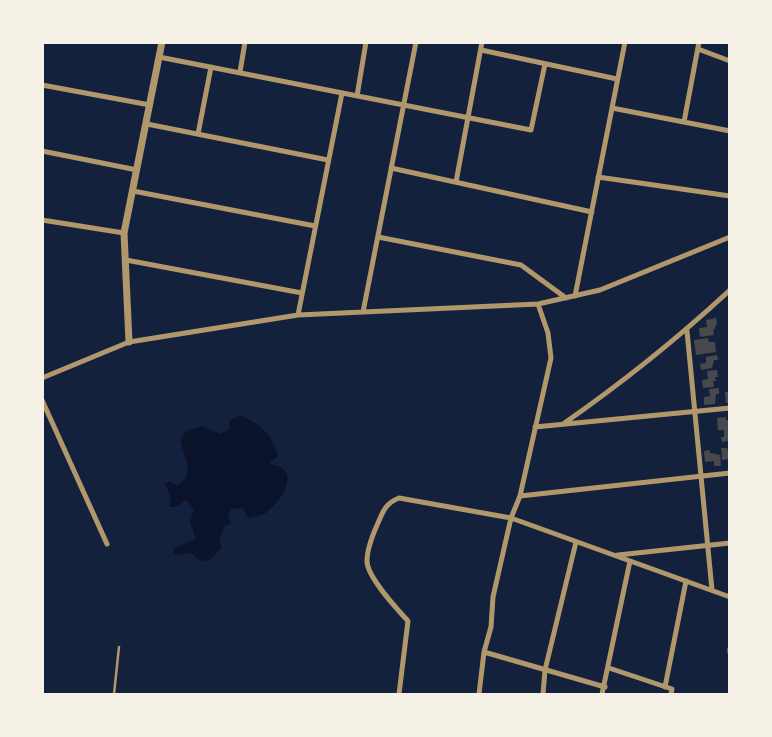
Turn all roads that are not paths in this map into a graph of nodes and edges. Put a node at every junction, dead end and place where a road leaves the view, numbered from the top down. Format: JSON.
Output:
{"nodes":[{"id":1,"x":246,"y":42,"type":"edge"},
{"id":2,"x":366,"y":42,"type":"edge"},
{"id":3,"x":416,"y":42,"type":"edge"},
{"id":4,"x":482,"y":42,"type":"edge"},
{"id":5,"x":625,"y":42,"type":"edge"},
{"id":6,"x":699,"y":42,"type":"edge"},
{"id":7,"x":162,"y":43,"type":"edge"},
{"id":8,"x":698,"y":49,"type":"junction"},
{"id":9,"x":481,"y":50,"type":"junction"},
{"id":10,"x":159,"y":57,"type":"junction"},
{"id":11,"x":730,"y":61,"type":"edge"},
{"id":12,"x":545,"y":64,"type":"junction"},
{"id":13,"x":211,"y":67,"type":"junction"},
{"id":14,"x":240,"y":72,"type":"junction"},
{"id":15,"x":618,"y":79,"type":"junction"},
{"id":16,"x":42,"y":85,"type":"edge"},
{"id":17,"x":342,"y":93,"type":"junction"},
{"id":18,"x":357,"y":96,"type":"junction"},
{"id":19,"x":150,"y":105,"type":"junction"},
{"id":20,"x":404,"y":105,"type":"junction"},
{"id":21,"x":612,"y":108,"type":"junction"},
{"id":22,"x":468,"y":117,"type":"junction"},
{"id":23,"x":684,"y":122,"type":"junction"},
{"id":24,"x":147,"y":124,"type":"junction"},
{"id":25,"x":730,"y":131,"type":"edge"},
{"id":26,"x":198,"y":134,"type":"junction"},
{"id":27,"x":42,"y":151,"type":"edge"},
{"id":28,"x":328,"y":160,"type":"junction"},
{"id":29,"x":391,"y":168,"type":"junction"},
{"id":30,"x":137,"y":170,"type":"junction"},
{"id":31,"x":598,"y":177,"type":"junction"},
{"id":32,"x":456,"y":182,"type":"junction"},
{"id":33,"x":133,"y":191,"type":"junction"},
{"id":34,"x":730,"y":196,"type":"edge"},
{"id":35,"x":592,"y":212,"type":"junction"},
{"id":36,"x":42,"y":220,"type":"edge"},
{"id":37,"x":315,"y":226,"type":"junction"},
{"id":38,"x":124,"y":233,"type":"junction"},
{"id":39,"x":378,"y":237,"type":"junction"},
{"id":40,"x":730,"y":237,"type":"edge"},
{"id":41,"x":126,"y":260,"type":"junction"},
{"id":42,"x":730,"y":290,"type":"edge"},
{"id":43,"x":302,"y":293,"type":"junction"},
{"id":44,"x":575,"y":296,"type":"junction"},
{"id":45,"x":566,"y":298,"type":"junction"},
{"id":46,"x":538,"y":304,"type":"junction"},
{"id":47,"x":363,"y":312,"type":"junction"},
{"id":48,"x":298,"y":314,"type":"junction"},
{"id":49,"x":686,"y":331,"type":"junction"},
{"id":50,"x":130,"y":342,"type":"junction"},
{"id":51,"x":42,"y":378,"type":"edge"},
{"id":52,"x":42,"y":400,"type":"edge"},
{"id":53,"x":730,"y":408,"type":"edge"},
{"id":54,"x":694,"y":411,"type":"junction"},
{"id":55,"x":563,"y":424,"type":"junction"},
{"id":56,"x":535,"y":427,"type":"junction"},
{"id":57,"x":730,"y":473,"type":"edge"},
{"id":58,"x":701,"y":476,"type":"junction"},
{"id":59,"x":520,"y":496,"type":"junction"},
{"id":60,"x":511,"y":518,"type":"junction"},
{"id":61,"x":576,"y":542,"type":"junction"},
{"id":62,"x":730,"y":543,"type":"edge"},
{"id":63,"x":107,"y":544,"type":"dead end"},
{"id":64,"x":707,"y":545,"type":"junction"},
{"id":65,"x":615,"y":556,"type":"junction"},
{"id":66,"x":630,"y":561,"type":"junction"},
{"id":67,"x":686,"y":581,"type":"junction"},
{"id":68,"x":712,"y":590,"type":"junction"},
{"id":69,"x":730,"y":597,"type":"edge"},
{"id":70,"x":119,"y":647,"type":"dead end"},
{"id":71,"x":484,"y":652,"type":"junction"},
{"id":72,"x":609,"y":668,"type":"junction"},
{"id":73,"x":545,"y":670,"type":"junction"},
{"id":74,"x":665,"y":687,"type":"junction"},
{"id":75,"x":605,"y":688,"type":"junction"},
{"id":76,"x":114,"y":694,"type":"edge"},
{"id":77,"x":399,"y":694,"type":"edge"},
{"id":78,"x":479,"y":694,"type":"edge"},
{"id":79,"x":543,"y":694,"type":"edge"},
{"id":80,"x":602,"y":694,"type":"edge"},
{"id":81,"x":671,"y":694,"type":"edge"}],
"edges":[{"from":1,"to":14,"type":"street"},
{"from":2,"to":18,"type":"street"},
{"from":3,"to":20,"type":"street"},
{"from":4,"to":9,"type":"street"},
{"from":5,"to":15,"type":"street"},
{"from":6,"to":8,"type":"street"},
{"from":7,"to":10,"type":"street"},
{"from":8,"to":11,"type":"street"},
{"from":8,"to":23,"type":"street"},
{"from":9,"to":12,"type":"street"},
{"from":9,"to":22,"type":"street"},
{"from":10,"to":13,"type":"street"},
{"from":10,"to":19,"type":"street"},
{"from":12,"to":15,"type":"street"},
{"from":12,"to":22,"type":"street"},
{"from":13,"to":14,"type":"street"},
{"from":13,"to":26,"type":"street"},
{"from":14,"to":17,"type":"street"},
{"from":15,"to":21,"type":"street"},
{"from":16,"to":19,"type":"street"},
{"from":17,"to":18,"type":"street"},
{"from":17,"to":28,"type":"street"},
{"from":18,"to":20,"type":"street"},
{"from":19,"to":24,"type":"street"},
{"from":20,"to":22,"type":"street"},
{"from":20,"to":29,"type":"street"},
{"from":21,"to":23,"type":"street"},
{"from":21,"to":31,"type":"street"},
{"from":22,"to":32,"type":"street"},
{"from":23,"to":25,"type":"street"},
{"from":24,"to":26,"type":"street"},
{"from":24,"to":30,"type":"street"},
{"from":26,"to":28,"type":"street"},
{"from":27,"to":30,"type":"street"},
{"from":28,"to":37,"type":"street"},
{"from":29,"to":32,"type":"street"},
{"from":29,"to":39,"type":"street"},
{"from":30,"to":33,"type":"street"},
{"from":31,"to":34,"type":"street"},
{"from":31,"to":35,"type":"street"},
{"from":32,"to":35,"type":"street"},
{"from":33,"to":37,"type":"street"},
{"from":33,"to":38,"type":"street"},
{"from":35,"to":44,"type":"street"},
{"from":36,"to":38,"type":"street"},
{"from":37,"to":43,"type":"street"},
{"from":38,"to":41,"type":"street"},
{"from":39,"to":45,"type":"street"},
{"from":39,"to":47,"type":"street"},
{"from":40,"to":44,"type":"street"},
{"from":41,"to":43,"type":"street"},
{"from":41,"to":50,"type":"street"},
{"from":42,"to":49,"type":"street"},
{"from":43,"to":48,"type":"street"},
{"from":44,"to":45,"type":"street"},
{"from":45,"to":46,"type":"street"},
{"from":46,"to":47,"type":"street"},
{"from":46,"to":56,"type":"street"},
{"from":47,"to":48,"type":"street"},
{"from":48,"to":50,"type":"street"},
{"from":49,"to":54,"type":"street"},
{"from":49,"to":55,"type":"street"},
{"from":50,"to":51,"type":"street"},
{"from":52,"to":63,"type":"street"},
{"from":53,"to":54,"type":"street"},
{"from":54,"to":55,"type":"street"},
{"from":54,"to":58,"type":"street"},
{"from":55,"to":56,"type":"street"},
{"from":56,"to":59,"type":"street"},
{"from":57,"to":58,"type":"street"},
{"from":58,"to":59,"type":"street"},
{"from":58,"to":64,"type":"street"},
{"from":59,"to":60,"type":"street"},
{"from":60,"to":61,"type":"street"},
{"from":60,"to":71,"type":"street"},
{"from":60,"to":77,"type":"street"},
{"from":61,"to":65,"type":"street"},
{"from":61,"to":73,"type":"street"},
{"from":62,"to":64,"type":"street"},
{"from":64,"to":65,"type":"street"},
{"from":64,"to":68,"type":"street"},
{"from":65,"to":66,"type":"street"},
{"from":66,"to":67,"type":"street"},
{"from":66,"to":72,"type":"street"},
{"from":67,"to":68,"type":"street"},
{"from":67,"to":74,"type":"street"},
{"from":68,"to":69,"type":"street"},
{"from":70,"to":76,"type":"lane"},
{"from":71,"to":73,"type":"street"},
{"from":71,"to":78,"type":"street"},
{"from":72,"to":74,"type":"street"},
{"from":72,"to":75,"type":"street"},
{"from":73,"to":75,"type":"street"},
{"from":73,"to":79,"type":"street"},
{"from":74,"to":81,"type":"street"},
{"from":75,"to":80,"type":"street"}]}
